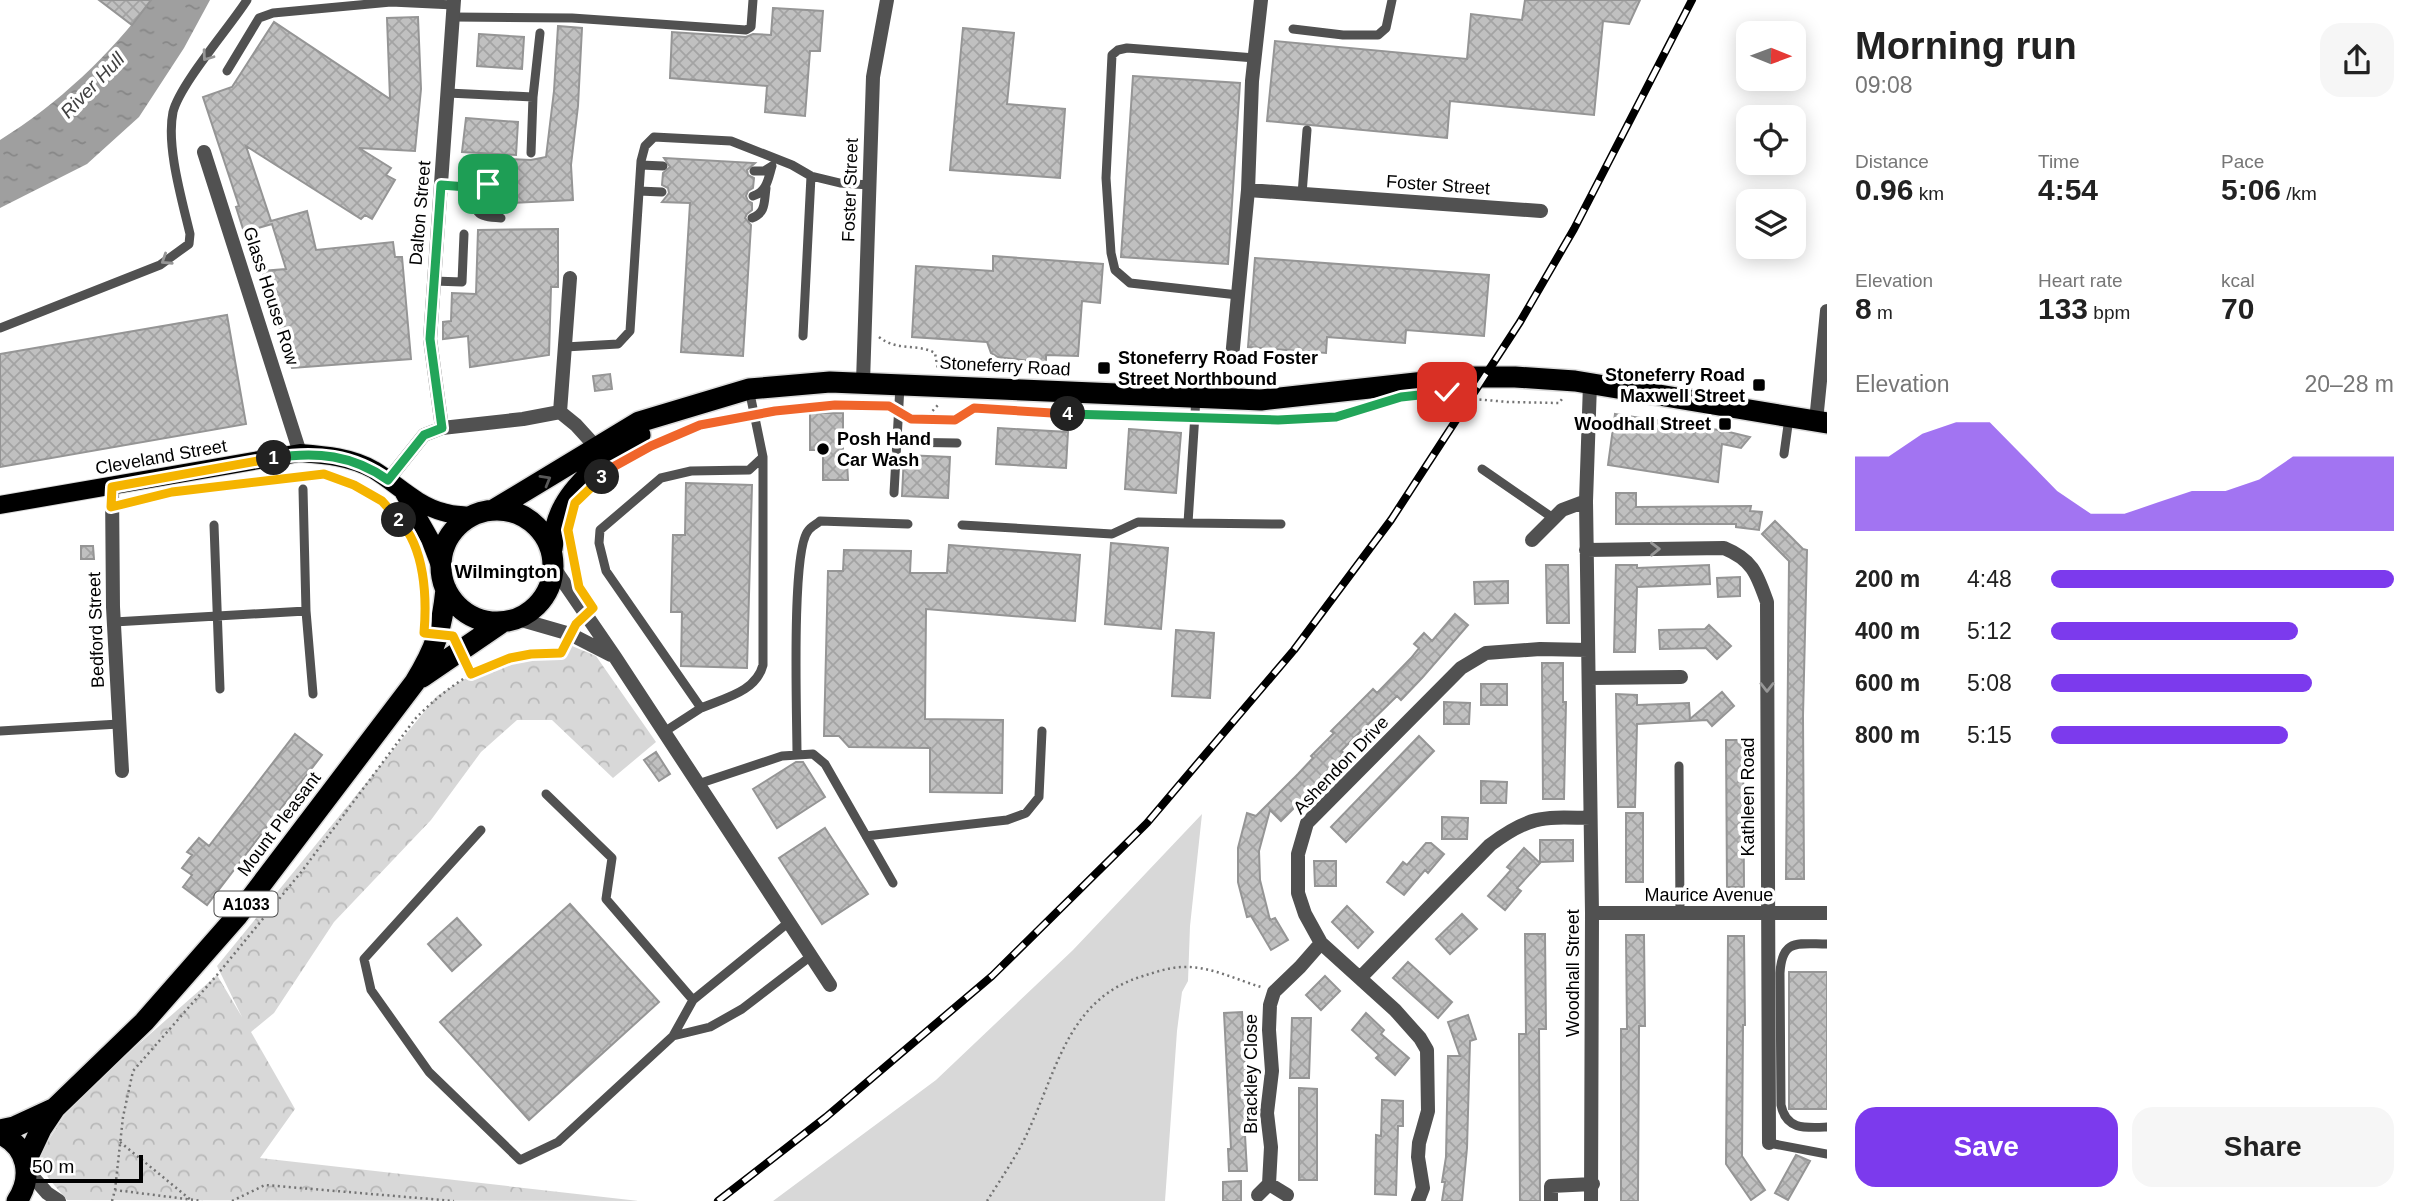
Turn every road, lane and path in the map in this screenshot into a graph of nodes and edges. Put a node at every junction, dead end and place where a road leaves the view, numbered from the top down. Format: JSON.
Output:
{"nodes":[{"id":1,"x":247,"y":0,"type":"edge"},
{"id":2,"x":753,"y":0,"type":"edge"},
{"id":3,"x":887,"y":0,"type":"edge"},
{"id":4,"x":1261,"y":0,"type":"edge"},
{"id":5,"x":1392,"y":0,"type":"edge"},
{"id":6,"x":454,"y":7,"type":"edge"},
{"id":7,"x":1293,"y":29,"type":"dead end"},
{"id":8,"x":540,"y":33,"type":"dead end"},
{"id":9,"x":1255,"y":58,"type":"junction"},
{"id":10,"x":227,"y":71,"type":"dead end"},
{"id":11,"x":448,"y":93,"type":"junction"},
{"id":12,"x":533,"y":97,"type":"junction"},
{"id":13,"x":1307,"y":130,"type":"dead end"},
{"id":14,"x":204,"y":152,"type":"dead end"},
{"id":15,"x":531,"y":153,"type":"dead end"},
{"id":16,"x":774,"y":163,"type":"junction"},
{"id":17,"x":641,"y":165,"type":"junction"},
{"id":18,"x":663,"y":166,"type":"dead end"},
{"id":19,"x":754,"y":171,"type":"dead end"},
{"id":20,"x":503,"y":175,"type":"dead end"},
{"id":21,"x":811,"y":176,"type":"junction"},
{"id":22,"x":869,"y":184,"type":"junction"},
{"id":23,"x":441,"y":185,"type":"junction"},
{"id":24,"x":766,"y":187,"type":"junction"},
{"id":25,"x":474,"y":188,"type":"junction"},
{"id":26,"x":1248,"y":190,"type":"junction"},
{"id":27,"x":639,"y":191,"type":"junction"},
{"id":28,"x":662,"y":192,"type":"dead end"},
{"id":29,"x":1303,"y":194,"type":"junction"},
{"id":30,"x":753,"y":196,"type":"dead end"},
{"id":31,"x":1541,"y":211,"type":"dead end"},
{"id":32,"x":501,"y":218,"type":"dead end"},
{"id":33,"x":751,"y":218,"type":"dead end"},
{"id":34,"x":464,"y":234,"type":"dead end"},
{"id":35,"x":570,"y":278,"type":"dead end"},
{"id":36,"x":433,"y":281,"type":"junction"},
{"id":37,"x":1238,"y":295,"type":"junction"},
{"id":38,"x":1827,"y":311,"type":"edge"},
{"id":39,"x":0,"y":328,"type":"edge"},
{"id":40,"x":875,"y":330,"type":"dead end"},
{"id":41,"x":803,"y":337,"type":"dead end"},
{"id":42,"x":565,"y":347,"type":"junction"},
{"id":43,"x":1232,"y":358,"type":"dead end"},
{"id":44,"x":863,"y":382,"type":"junction"},
{"id":45,"x":900,"y":383,"type":"junction"},
{"id":46,"x":1583,"y":383,"type":"junction"},
{"id":47,"x":939,"y":385,"type":"junction"},
{"id":48,"x":749,"y":389,"type":"junction"},
{"id":49,"x":1457,"y":396,"type":"dead end"},
{"id":50,"x":683,"y":408,"type":"junction"},
{"id":51,"x":1195,"y":408,"type":"junction"},
{"id":52,"x":1362,"y":409,"type":"dead end"},
{"id":53,"x":560,"y":412,"type":"junction"},
{"id":54,"x":899,"y":412,"type":"junction"},
{"id":55,"x":754,"y":415,"type":"junction"},
{"id":56,"x":1790,"y":417,"type":"junction"},
{"id":57,"x":925,"y":419,"type":"junction"},
{"id":58,"x":1265,"y":419,"type":"dead end"},
{"id":59,"x":1821,"y":422,"type":"edge"},
{"id":60,"x":442,"y":428,"type":"junction"},
{"id":61,"x":897,"y":442,"type":"junction"},
{"id":62,"x":957,"y":443,"type":"dead end"},
{"id":63,"x":651,"y":446,"type":"dead end"},
{"id":64,"x":596,"y":447,"type":"junction"},
{"id":65,"x":300,"y":453,"type":"junction"},
{"id":66,"x":1784,"y":454,"type":"dead end"},
{"id":67,"x":763,"y":457,"type":"junction"},
{"id":68,"x":1482,"y":469,"type":"dead end"},
{"id":69,"x":388,"y":480,"type":"junction"},
{"id":70,"x":112,"y":487,"type":"junction"},
{"id":71,"x":210,"y":487,"type":"dead end"},
{"id":72,"x":303,"y":489,"type":"dead end"},
{"id":73,"x":403,"y":492,"type":"junction"},
{"id":74,"x":894,"y":493,"type":"dead end"},
{"id":75,"x":148,"y":498,"type":"dead end"},
{"id":76,"x":1586,"y":501,"type":"junction"},
{"id":77,"x":0,"y":505,"type":"edge"},
{"id":78,"x":111,"y":507,"type":"junction"},
{"id":79,"x":495,"y":509,"type":"junction"},
{"id":80,"x":470,"y":516,"type":"junction"},
{"id":81,"x":1553,"y":518,"type":"junction"},
{"id":82,"x":1188,"y":523,"type":"junction"},
{"id":83,"x":403,"y":524,"type":"dead end"},
{"id":84,"x":908,"y":524,"type":"dead end"},
{"id":85,"x":1281,"y":524,"type":"dead end"},
{"id":86,"x":214,"y":525,"type":"dead end"},
{"id":87,"x":962,"y":525,"type":"dead end"},
{"id":88,"x":1532,"y":540,"type":"dead end"},
{"id":89,"x":1586,"y":550,"type":"junction"},
{"id":90,"x":559,"y":553,"type":"junction"},
{"id":91,"x":419,"y":560,"type":"dead end"},
{"id":92,"x":577,"y":576,"type":"dead end"},
{"id":93,"x":443,"y":579,"type":"junction"},
{"id":94,"x":425,"y":596,"type":"dead end"},
{"id":95,"x":306,"y":611,"type":"junction"},
{"id":96,"x":216,"y":616,"type":"junction"},
{"id":97,"x":510,"y":621,"type":"junction"},
{"id":98,"x":114,"y":622,"type":"junction"},
{"id":99,"x":570,"y":635,"type":"junction"},
{"id":100,"x":1588,"y":649,"type":"junction"},
{"id":101,"x":615,"y":657,"type":"junction"},
{"id":102,"x":1681,"y":677,"type":"dead end"},
{"id":103,"x":1589,"y":678,"type":"junction"},
{"id":104,"x":415,"y":682,"type":"junction"},
{"id":105,"x":220,"y":689,"type":"dead end"},
{"id":106,"x":313,"y":694,"type":"dead end"},
{"id":107,"x":701,"y":708,"type":"junction"},
{"id":108,"x":119,"y":724,"type":"junction"},
{"id":109,"x":0,"y":731,"type":"edge"},
{"id":110,"x":1042,"y":731,"type":"dead end"},
{"id":111,"x":664,"y":732,"type":"junction"},
{"id":112,"x":797,"y":755,"type":"junction"},
{"id":113,"x":1679,"y":766,"type":"dead end"},
{"id":114,"x":122,"y":771,"type":"dead end"},
{"id":115,"x":698,"y":783,"type":"junction"},
{"id":116,"x":546,"y":794,"type":"dead end"},
{"id":117,"x":1590,"y":818,"type":"junction"},
{"id":118,"x":481,"y":830,"type":"dead end"},
{"id":119,"x":866,"y":836,"type":"junction"},
{"id":120,"x":893,"y":883,"type":"dead end"},
{"id":121,"x":1592,"y":913,"type":"junction"},
{"id":122,"x":1680,"y":914,"type":"junction"},
{"id":123,"x":1768,"y":914,"type":"junction"},
{"id":124,"x":1827,"y":914,"type":"edge"},
{"id":125,"x":789,"y":922,"type":"junction"},
{"id":126,"x":1321,"y":943,"type":"junction"},
{"id":127,"x":1827,"y":944,"type":"edge"},
{"id":128,"x":811,"y":956,"type":"junction"},
{"id":129,"x":1361,"y":977,"type":"junction"},
{"id":130,"x":830,"y":985,"type":"dead end"},
{"id":131,"x":1274,"y":992,"type":"junction"},
{"id":132,"x":693,"y":1000,"type":"junction"},
{"id":133,"x":673,"y":1035,"type":"junction"},
{"id":134,"x":55,"y":1108,"type":"junction"},
{"id":135,"x":1827,"y":1128,"type":"edge"},
{"id":136,"x":0,"y":1132,"type":"edge"},
{"id":137,"x":120,"y":1142,"type":"junction"},
{"id":138,"x":1769,"y":1143,"type":"joint"},
{"id":139,"x":1827,"y":1154,"type":"edge"},
{"id":140,"x":26,"y":1165,"type":"junction"},
{"id":141,"x":1269,"y":1184,"type":"junction"},
{"id":142,"x":1593,"y":1184,"type":"junction"},
{"id":143,"x":115,"y":1190,"type":"junction"},
{"id":144,"x":1258,"y":1195,"type":"dead end"},
{"id":145,"x":1287,"y":1195,"type":"dead end"},
{"id":146,"x":192,"y":1200,"type":"edge"},
{"id":147,"x":17,"y":1201,"type":"edge"},
{"id":148,"x":59,"y":1201,"type":"edge"},
{"id":149,"x":111,"y":1201,"type":"edge"},
{"id":150,"x":202,"y":1201,"type":"edge"},
{"id":151,"x":232,"y":1201,"type":"edge"},
{"id":152,"x":454,"y":1201,"type":"edge"},
{"id":153,"x":987,"y":1201,"type":"edge"},
{"id":154,"x":1418,"y":1201,"type":"edge"},
{"id":155,"x":1551,"y":1201,"type":"edge"},
{"id":156,"x":1591,"y":1201,"type":"edge"}],
"edges":[{"from":1,"to":39,"type":"lane","one_way":true},
{"from":2,"to":6,"type":"lane"},
{"from":3,"to":22,"type":"street","name":"Foster Street"},
{"from":4,"to":9,"type":"street"},
{"from":5,"to":7,"type":"lane"},
{"from":6,"to":10,"type":"lane"},
{"from":6,"to":11,"type":"street","name":"Dalton Street"},
{"from":8,"to":12,"type":"lane"},
{"from":9,"to":26,"type":"street"},
{"from":9,"to":37,"type":"lane"},
{"from":11,"to":12,"type":"lane"},
{"from":11,"to":23,"type":"street","name":"Dalton Street"},
{"from":12,"to":15,"type":"lane"},
{"from":13,"to":29,"type":"lane"},
{"from":14,"to":65,"type":"street","name":"Glass House Row"},
{"from":16,"to":17,"type":"lane"},
{"from":16,"to":19,"type":"lane"},
{"from":16,"to":21,"type":"lane"},
{"from":16,"to":24,"type":"lane"},
{"from":17,"to":18,"type":"lane"},
{"from":17,"to":27,"type":"lane"},
{"from":20,"to":25,"type":"lane"},
{"from":21,"to":22,"type":"lane"},
{"from":21,"to":41,"type":"lane"},
{"from":22,"to":44,"type":"street","name":"Foster Street"},
{"from":23,"to":25,"type":"lane"},
{"from":23,"to":36,"type":"street","name":"Dalton Street"},
{"from":24,"to":30,"type":"lane"},
{"from":24,"to":33,"type":"lane"},
{"from":25,"to":32,"type":"lane"},
{"from":26,"to":29,"type":"street","name":"Foster Street"},
{"from":26,"to":37,"type":"street"},
{"from":27,"to":28,"type":"lane"},
{"from":27,"to":42,"type":"lane"},
{"from":29,"to":31,"type":"street","name":"Foster Street"},
{"from":34,"to":36,"type":"lane"},
{"from":35,"to":42,"type":"street"},
{"from":36,"to":60,"type":"street","name":"Dalton Street"},
{"from":37,"to":43,"type":"street"},
{"from":38,"to":59,"type":"street"},
{"from":40,"to":47,"type":"path"},
{"from":42,"to":53,"type":"street"},
{"from":44,"to":45,"type":"highway","name":"Stoneferry Road"},
{"from":44,"to":48,"type":"highway","name":"Stoneferry Road"},
{"from":45,"to":47,"type":"highway","name":"Stoneferry Road"},
{"from":45,"to":54,"type":"lane"},
{"from":46,"to":49,"type":"path"},
{"from":46,"to":51,"type":"highway","name":"Stoneferry Road"},
{"from":46,"to":56,"type":"highway","name":"Stoneferry Road"},
{"from":46,"to":76,"type":"street","name":"Woodhall Street"},
{"from":47,"to":51,"type":"highway","name":"Stoneferry Road"},
{"from":47,"to":57,"type":"path"},
{"from":48,"to":50,"type":"highway","name":"Stoneferry Road"},
{"from":48,"to":55,"type":"lane"},
{"from":50,"to":64,"type":"highway","name":"Stoneferry Road"},
{"from":50,"to":90,"type":"highway","name":"Stoneferry Road"},
{"from":51,"to":57,"type":"path"},
{"from":51,"to":82,"type":"lane"},
{"from":52,"to":58,"type":"path"},
{"from":53,"to":60,"type":"street"},
{"from":53,"to":64,"type":"street"},
{"from":54,"to":55,"type":"path"},
{"from":54,"to":57,"type":"path"},
{"from":54,"to":61,"type":"lane"},
{"from":55,"to":63,"type":"path"},
{"from":55,"to":67,"type":"lane"},
{"from":56,"to":59,"type":"highway","name":"Stoneferry Road"},
{"from":56,"to":66,"type":"lane"},
{"from":60,"to":69,"type":"street"},
{"from":61,"to":62,"type":"lane"},
{"from":61,"to":74,"type":"lane"},
{"from":79,"to":64,"type":"highway","name":"Stoneferry Road","one_way":true},
{"from":65,"to":69,"type":"main road","name":"Cleveland Street"},
{"from":65,"to":70,"type":"main road","name":"Cleveland Street"},
{"from":67,"to":107,"type":"lane"},
{"from":67,"to":107,"type":"lane"},
{"from":68,"to":81,"type":"lane"},
{"from":69,"to":73,"type":"main road","name":"Cleveland Street"},
{"from":70,"to":77,"type":"main road","name":"Cleveland Street"},
{"from":70,"to":78,"type":"street","name":"Bedford Street"},
{"from":71,"to":83,"type":"path"},
{"from":72,"to":95,"type":"lane"},
{"from":73,"to":80,"type":"main road","name":"Cleveland Street"},
{"from":73,"to":93,"type":"main road","name":"Cleveland Street"},
{"from":75,"to":78,"type":"path"},
{"from":76,"to":81,"type":"street"},
{"from":76,"to":89,"type":"street","name":"Woodhall Street"},
{"from":78,"to":98,"type":"street","name":"Bedford Street"},
{"from":79,"to":80,"type":"highway"},
{"from":79,"to":90,"type":"highway"},
{"from":80,"to":93,"type":"highway"},
{"from":81,"to":88,"type":"street"},
{"from":82,"to":85,"type":"lane"},
{"from":82,"to":87,"type":"lane"},
{"from":84,"to":112,"type":"lane"},
{"from":86,"to":96,"type":"lane"},
{"from":89,"to":100,"type":"street","name":"Woodhall Street"},
{"from":89,"to":123,"type":"street","name":"Kathleen Road","one_way":true},
{"from":90,"to":92,"type":"path"},
{"from":90,"to":97,"type":"highway"},
{"from":90,"to":101,"type":"street"},
{"from":91,"to":94,"type":"path"},
{"from":93,"to":97,"type":"highway"},
{"from":93,"to":104,"type":"highway","number":"A1033"},
{"from":95,"to":96,"type":"lane"},
{"from":95,"to":106,"type":"lane"},
{"from":96,"to":98,"type":"lane"},
{"from":96,"to":105,"type":"lane"},
{"from":97,"to":99,"type":"street"},
{"from":97,"to":104,"type":"highway","number":"A1033"},
{"from":98,"to":108,"type":"street","name":"Bedford Street"},
{"from":99,"to":101,"type":"street"},
{"from":99,"to":137,"type":"path"},
{"from":100,"to":103,"type":"street","name":"Woodhall Street"},
{"from":100,"to":126,"type":"street","name":"Ashendon Drive"},
{"from":101,"to":111,"type":"street"},
{"from":102,"to":103,"type":"street"},
{"from":103,"to":117,"type":"street","name":"Woodhall Street"},
{"from":104,"to":134,"type":"highway","name":"Mount Pleasant","number":"A1033"},
{"from":107,"to":111,"type":"lane"},
{"from":108,"to":109,"type":"lane"},
{"from":108,"to":114,"type":"street","name":"Bedford Street"},
{"from":110,"to":119,"type":"lane"},
{"from":111,"to":115,"type":"street"},
{"from":112,"to":115,"type":"lane"},
{"from":112,"to":119,"type":"lane"},
{"from":113,"to":122,"type":"lane"},
{"from":115,"to":125,"type":"street"},
{"from":116,"to":132,"type":"lane"},
{"from":117,"to":121,"type":"street","name":"Woodhall Street"},
{"from":117,"to":129,"type":"street"},
{"from":118,"to":133,"type":"lane"},
{"from":119,"to":120,"type":"lane"},
{"from":121,"to":122,"type":"street","name":"Maurice Avenue"},
{"from":121,"to":142,"type":"street","name":"Woodhall Street"},
{"from":122,"to":123,"type":"street","name":"Maurice Avenue"},
{"from":123,"to":124,"type":"street","name":"Maurice Avenue"},
{"from":123,"to":138,"type":"street","name":"Kathleen Road"},
{"from":125,"to":128,"type":"street"},
{"from":125,"to":132,"type":"lane"},
{"from":126,"to":129,"type":"street","name":"Ashendon Drive"},
{"from":126,"to":131,"type":"street","name":"Brackley Close"},
{"from":127,"to":135,"type":"lane"},
{"from":128,"to":130,"type":"street"},
{"from":128,"to":133,"type":"lane"},
{"from":129,"to":154,"type":"street","name":"Ashendon Drive"},
{"from":131,"to":141,"type":"street","name":"Brackley Close"},
{"from":131,"to":153,"type":"path"},
{"from":132,"to":133,"type":"lane"},
{"from":134,"to":136,"type":"highway","number":"A1033"},
{"from":134,"to":140,"type":"highway","number":"A1033"},
{"from":136,"to":140,"type":"highway","number":"A1033"},
{"from":137,"to":143,"type":"path"},
{"from":137,"to":146,"type":"path"},
{"from":138,"to":139,"type":"lane","name":"Kathleen Road"},
{"from":140,"to":147,"type":"highway","number":"A1033"},
{"from":140,"to":148,"type":"street"},
{"from":141,"to":144,"type":"street"},
{"from":141,"to":145,"type":"street"},
{"from":142,"to":155,"type":"street"},
{"from":142,"to":156,"type":"street","name":"Woodhall Street"},
{"from":143,"to":146,"type":"path"},
{"from":143,"to":149,"type":"path"},
{"from":146,"to":150,"type":"path"},
{"from":151,"to":152,"type":"path"}]}
